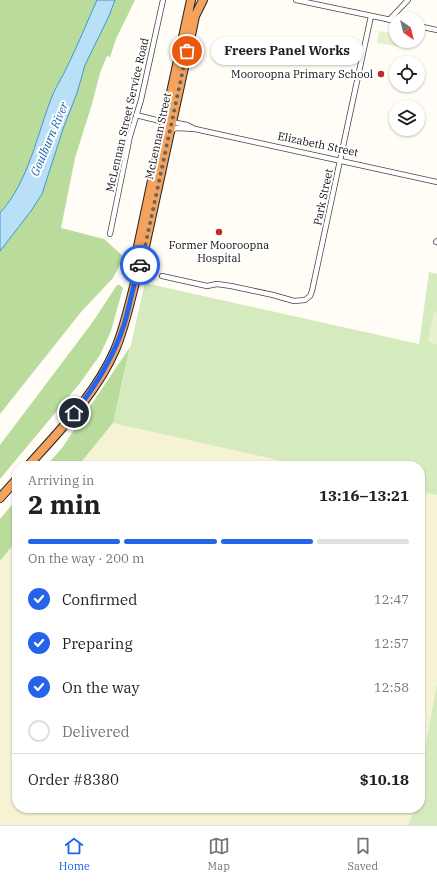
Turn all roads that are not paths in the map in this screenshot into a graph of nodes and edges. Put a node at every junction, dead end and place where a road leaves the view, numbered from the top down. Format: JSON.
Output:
{"nodes":[{"id":1,"x":163,"y":0,"type":"edge"},
{"id":2,"x":191,"y":0,"type":"edge"},
{"id":3,"x":203,"y":0,"type":"edge"},
{"id":4,"x":296,"y":0,"type":"edge"},
{"id":5,"x":408,"y":0,"type":"edge"},
{"id":6,"x":397,"y":12,"type":"edge"},
{"id":7,"x":371,"y":16,"type":"junction"},
{"id":8,"x":389,"y":20,"type":"edge"},
{"id":9,"x":425,"y":27,"type":"edge"},
{"id":10,"x":437,"y":30,"type":"edge"},
{"id":11,"x":136,"y":115,"type":"junction"},
{"id":12,"x":168,"y":122,"type":"junction"},
{"id":13,"x":195,"y":129,"type":"junction"},
{"id":14,"x":170,"y":134,"type":"junction"},
{"id":15,"x":340,"y":160,"type":"junction"},
{"id":16,"x":437,"y":182,"type":"edge"},
{"id":17,"x":110,"y":234,"type":"dead end"},
{"id":18,"x":162,"y":276,"type":"dead end"},
{"id":19,"x":135,"y":278,"type":"junction"},
{"id":20,"x":32,"y":461,"type":"edge"},
{"id":21,"x":12,"y":485,"type":"edge"},
{"id":22,"x":0,"y":498,"type":"edge"}],
"edges":[{"from":1,"to":11,"type":"street","name":"McLennan Street Service Road"},
{"from":2,"to":12,"type":"highway","name":"McLennan Street"},
{"from":3,"to":12,"type":"highway","name":"McLennan Street"},
{"from":4,"to":7,"type":"street"},
{"from":5,"to":6,"type":"street"},
{"from":7,"to":8,"type":"street"},
{"from":7,"to":15,"type":"street","name":"Park Street"},
{"from":9,"to":10,"type":"street"},
{"from":11,"to":12,"type":"street","name":"Elizabeth Street"},
{"from":11,"to":17,"type":"street","name":"McLennan Street Service Road"},
{"from":12,"to":13,"type":"street","name":"Elizabeth Street"},
{"from":12,"to":14,"type":"highway","name":"McLennan Street"},
{"from":12,"to":19,"type":"highway","name":"McLennan Street"},
{"from":13,"to":14,"type":"street","name":"Elizabeth Street"},
{"from":13,"to":15,"type":"street","name":"Elizabeth Street"},
{"from":14,"to":19,"type":"highway","name":"McLennan Street"},
{"from":15,"to":16,"type":"street","name":"Elizabeth Street"},
{"from":15,"to":18,"type":"street","name":"Park Street"},
{"from":19,"to":20,"type":"highway","name":"McLennan Street"},
{"from":21,"to":22,"type":"highway"}]}
